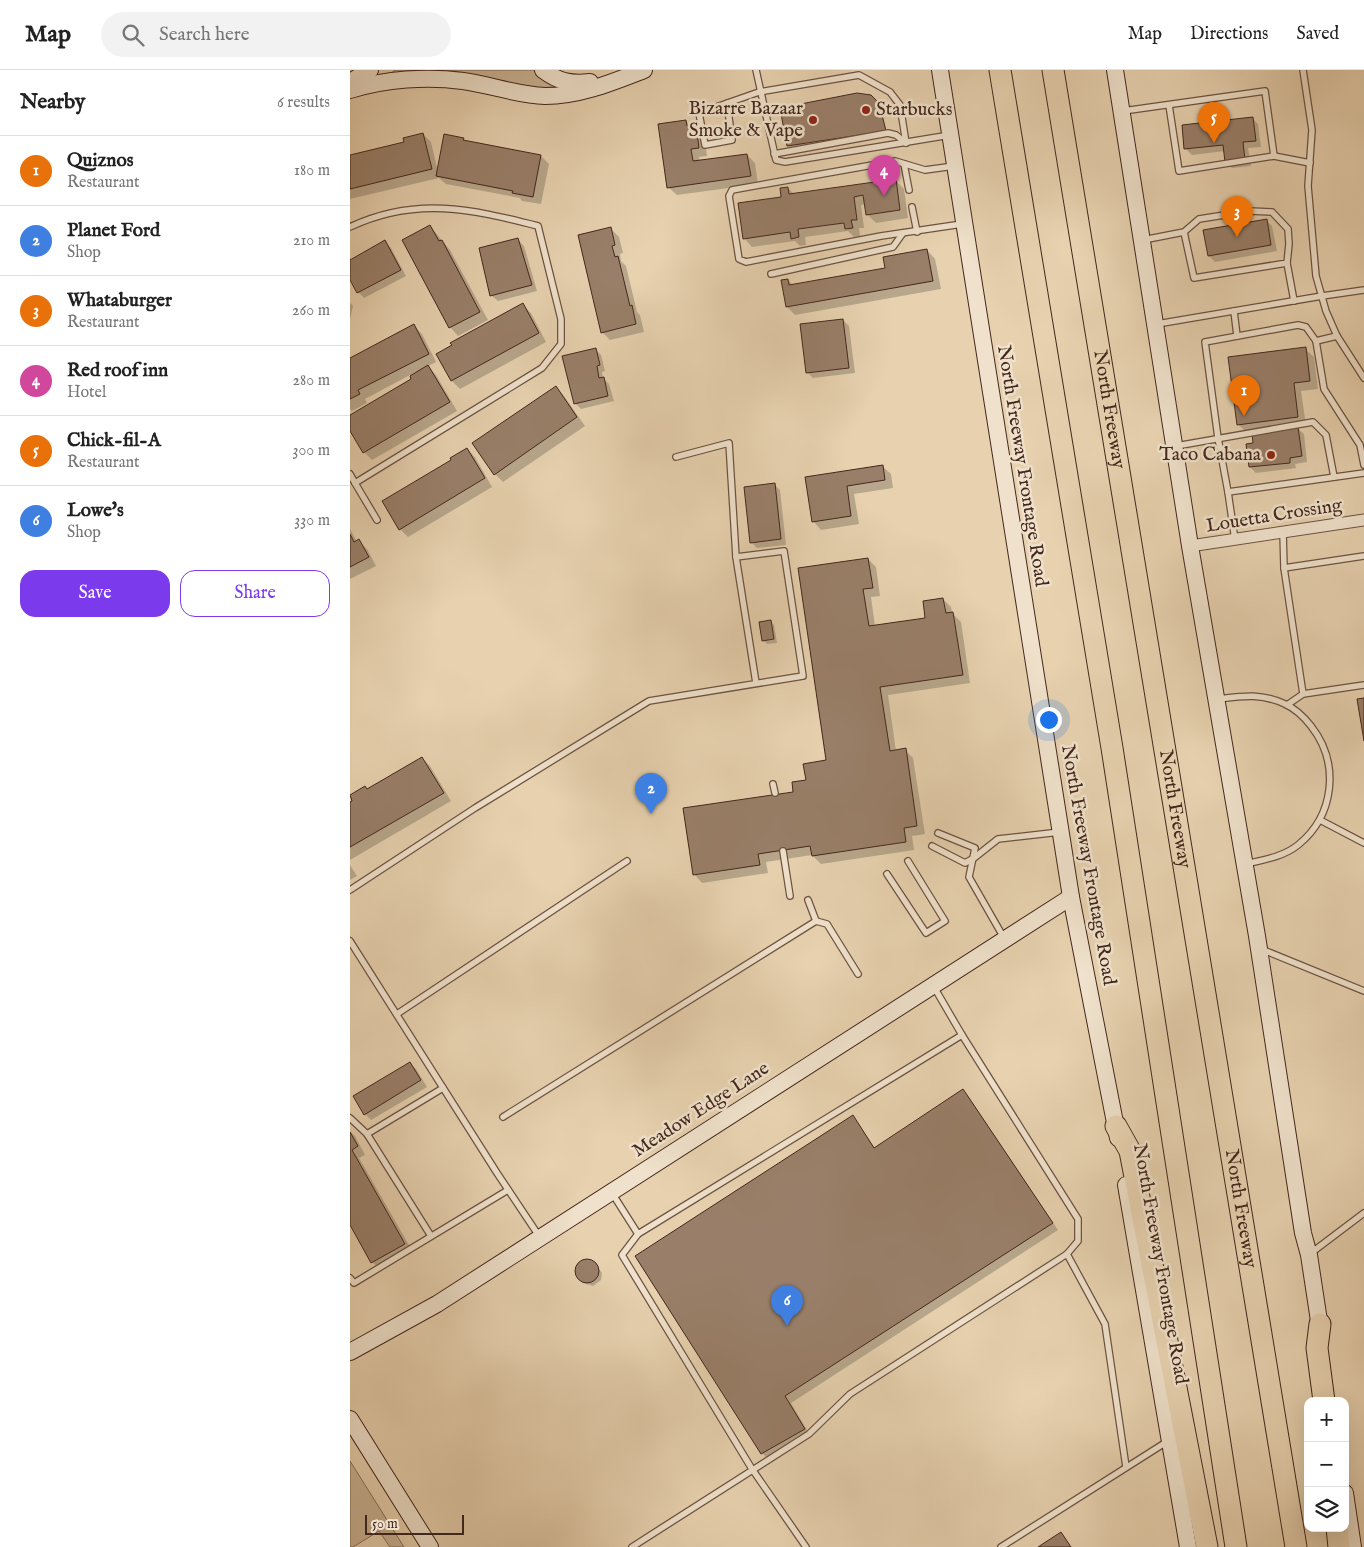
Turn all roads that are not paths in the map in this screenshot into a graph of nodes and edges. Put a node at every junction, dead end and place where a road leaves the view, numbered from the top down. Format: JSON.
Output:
{"nodes":[{"id":1,"x":370,"y":70,"type":"edge"},
{"id":2,"x":543,"y":70,"type":"edge"},
{"id":3,"x":644,"y":70,"type":"edge"},
{"id":4,"x":756,"y":70,"type":"edge"},
{"id":5,"x":940,"y":70,"type":"edge"},
{"id":6,"x":1000,"y":70,"type":"edge"},
{"id":7,"x":1054,"y":70,"type":"edge"},
{"id":8,"x":1115,"y":70,"type":"edge"},
{"id":9,"x":1303,"y":70,"type":"edge"},
{"id":10,"x":618,"y":80,"type":"junction"},
{"id":11,"x":350,"y":82,"type":"edge"},
{"id":12,"x":350,"y":90,"type":"edge"},
{"id":13,"x":759,"y":92,"type":"junction"},
{"id":14,"x":727,"y":103,"type":"junction"},
{"id":15,"x":1169,"y":105,"type":"junction"},
{"id":16,"x":1121,"y":112,"type":"junction"},
{"id":17,"x":950,"y":135,"type":"junction"},
{"id":18,"x":906,"y":143,"type":"junction"},
{"id":19,"x":774,"y":154,"type":"junction"},
{"id":20,"x":1274,"y":156,"type":"junction"},
{"id":21,"x":1310,"y":163,"type":"junction"},
{"id":22,"x":904,"y":164,"type":"junction"},
{"id":23,"x":954,"y":166,"type":"junction"},
{"id":24,"x":909,"y":190,"type":"dead end"},
{"id":25,"x":912,"y":207,"type":"dead end"},
{"id":26,"x":964,"y":224,"type":"junction"},
{"id":27,"x":351,"y":226,"type":"edge"},
{"id":28,"x":917,"y":232,"type":"junction"},
{"id":29,"x":1184,"y":232,"type":"junction"},
{"id":30,"x":903,"y":234,"type":"junction"},
{"id":31,"x":1141,"y":240,"type":"junction"},
{"id":32,"x":1287,"y":263,"type":"junction"},
{"id":33,"x":771,"y":274,"type":"dead end"},
{"id":34,"x":1364,"y":290,"type":"edge"},
{"id":35,"x":1322,"y":296,"type":"junction"},
{"id":36,"x":1294,"y":301,"type":"junction"},
{"id":37,"x":1234,"y":311,"type":"junction"},
{"id":38,"x":1154,"y":325,"type":"junction"},
{"id":39,"x":1237,"y":336,"type":"junction"},
{"id":40,"x":1337,"y":336,"type":"junction"},
{"id":41,"x":1316,"y":341,"type":"junction"},
{"id":42,"x":1364,"y":378,"type":"edge"},
{"id":43,"x":1218,"y":438,"type":"junction"},
{"id":44,"x":1174,"y":446,"type":"junction"},
{"id":45,"x":676,"y":457,"type":"dead end"},
{"id":46,"x":1364,"y":465,"type":"edge"},
{"id":47,"x":1364,"y":473,"type":"edge"},
{"id":48,"x":350,"y":474,"type":"edge"},
{"id":49,"x":1334,"y":477,"type":"junction"},
{"id":50,"x":355,"y":483,"type":"junction"},
{"id":51,"x":1228,"y":492,"type":"junction"},
{"id":52,"x":377,"y":520,"type":"dead end"},
{"id":53,"x":1364,"y":520,"type":"edge"},
{"id":54,"x":1283,"y":532,"type":"junction"},
{"id":55,"x":1235,"y":540,"type":"junction"},
{"id":56,"x":1190,"y":546,"type":"junction"},
{"id":57,"x":1364,"y":556,"type":"edge"},
{"id":58,"x":736,"y":557,"type":"junction"},
{"id":59,"x":1284,"y":568,"type":"junction"},
{"id":60,"x":756,"y":683,"type":"junction"},
{"id":61,"x":1364,"y":685,"type":"edge"},
{"id":62,"x":1303,"y":694,"type":"junction"},
{"id":63,"x":1216,"y":699,"type":"junction"},
{"id":64,"x":1287,"y":705,"type":"junction"},
{"id":65,"x":772,"y":784,"type":"dead end"},
{"id":66,"x":775,"y":794,"type":"dead end"},
{"id":67,"x":1320,"y":820,"type":"junction"},
{"id":68,"x":1060,"y":832,"type":"junction"},
{"id":69,"x":938,"y":833,"type":"dead end"},
{"id":70,"x":1364,"y":843,"type":"edge"},
{"id":71,"x":932,"y":846,"type":"dead end"},
{"id":72,"x":783,"y":851,"type":"dead end"},
{"id":73,"x":974,"y":858,"type":"junction"},
{"id":74,"x":627,"y":861,"type":"dead end"},
{"id":75,"x":908,"y":861,"type":"dead end"},
{"id":76,"x":1245,"y":864,"type":"junction"},
{"id":77,"x":887,"y":874,"type":"dead end"},
{"id":78,"x":350,"y":890,"type":"edge"},
{"id":79,"x":790,"y":896,"type":"dead end"},
{"id":80,"x":1070,"y":897,"type":"junction"},
{"id":81,"x":808,"y":900,"type":"dead end"},
{"id":82,"x":816,"y":921,"type":"junction"},
{"id":83,"x":1004,"y":938,"type":"junction"},
{"id":84,"x":350,"y":941,"type":"edge"},
{"id":85,"x":1259,"y":948,"type":"junction"},
{"id":86,"x":858,"y":974,"type":"dead end"},
{"id":87,"x":933,"y":985,"type":"junction"},
{"id":88,"x":1364,"y":991,"type":"edge"},
{"id":89,"x":396,"y":1014,"type":"junction"},
{"id":90,"x":962,"y":1035,"type":"junction"},
{"id":91,"x":443,"y":1088,"type":"junction"},
{"id":92,"x":503,"y":1117,"type":"dead end"},
{"id":93,"x":350,"y":1118,"type":"edge"},
{"id":94,"x":1116,"y":1126,"type":"junction"},
{"id":95,"x":367,"y":1134,"type":"junction"},
{"id":96,"x":508,"y":1190,"type":"junction"},
{"id":97,"x":611,"y":1192,"type":"junction"},
{"id":98,"x":1364,"y":1213,"type":"edge"},
{"id":99,"x":638,"y":1234,"type":"junction"},
{"id":100,"x":431,"y":1236,"type":"junction"},
{"id":101,"x":540,"y":1237,"type":"junction"},
{"id":102,"x":1068,"y":1254,"type":"junction"},
{"id":103,"x":1309,"y":1255,"type":"junction"},
{"id":104,"x":350,"y":1278,"type":"edge"},
{"id":105,"x":1320,"y":1324,"type":"junction"},
{"id":106,"x":350,"y":1352,"type":"edge"},
{"id":107,"x":1323,"y":1397,"type":"edge"},
{"id":108,"x":1330,"y":1397,"type":"edge"},
{"id":109,"x":350,"y":1419,"type":"edge"},
{"id":110,"x":1170,"y":1440,"type":"junction"},
{"id":111,"x":1126,"y":1467,"type":"junction"},
{"id":112,"x":752,"y":1469,"type":"junction"},
{"id":113,"x":1349,"y":1520,"type":"edge"},
{"id":114,"x":1337,"y":1532,"type":"edge"},
{"id":115,"x":430,"y":1547,"type":"edge"},
{"id":116,"x":632,"y":1547,"type":"edge"},
{"id":117,"x":806,"y":1547,"type":"edge"},
{"id":118,"x":1001,"y":1547,"type":"edge"},
{"id":119,"x":1188,"y":1547,"type":"edge"},
{"id":120,"x":1207,"y":1547,"type":"edge"},
{"id":121,"x":1236,"y":1547,"type":"edge"},
{"id":122,"x":1296,"y":1547,"type":"edge"},
{"id":123,"x":1338,"y":1547,"type":"edge"},
{"id":124,"x":1353,"y":1547,"type":"edge"}],
"edges":[{"from":1,"to":11,"type":"main road"},
{"from":2,"to":10,"type":"main road"},
{"from":3,"to":10,"type":"main road"},
{"from":4,"to":13,"type":"lane"},
{"from":5,"to":17,"type":"main road","name":"North Freeway Frontage Road"},
{"from":6,"to":121,"type":"highway"},
{"from":7,"to":122,"type":"highway","name":"North Freeway"},
{"from":8,"to":16,"type":"main road"},
{"from":9,"to":21,"type":"lane"},
{"from":10,"to":12,"type":"main road"},
{"from":13,"to":14,"type":"lane"},
{"from":13,"to":18,"type":"lane"},
{"from":13,"to":19,"type":"lane"},
{"from":14,"to":14,"type":"lane"},
{"from":15,"to":16,"type":"lane"},
{"from":15,"to":20,"type":"lane"},
{"from":15,"to":20,"type":"lane"},
{"from":16,"to":31,"type":"main road"},
{"from":17,"to":18,"type":"lane"},
{"from":17,"to":23,"type":"main road","name":"North Freeway Frontage Road"},
{"from":18,"to":19,"type":"lane"},
{"from":18,"to":19,"type":"lane"},
{"from":20,"to":21,"type":"lane"},
{"from":21,"to":35,"type":"lane"},
{"from":22,"to":23,"type":"lane"},
{"from":22,"to":24,"type":"lane"},
{"from":22,"to":30,"type":"lane"},
{"from":23,"to":26,"type":"main road","name":"North Freeway Frontage Road"},
{"from":25,"to":28,"type":"lane"},
{"from":26,"to":28,"type":"lane"},
{"from":26,"to":68,"type":"main road","name":"North Freeway Frontage Road"},
{"from":27,"to":50,"type":"lane"},
{"from":28,"to":30,"type":"lane"},
{"from":29,"to":31,"type":"lane"},
{"from":29,"to":32,"type":"lane"},
{"from":29,"to":32,"type":"lane"},
{"from":30,"to":33,"type":"lane"},
{"from":31,"to":38,"type":"main road"},
{"from":32,"to":36,"type":"lane"},
{"from":34,"to":35,"type":"lane"},
{"from":35,"to":36,"type":"lane"},
{"from":35,"to":40,"type":"lane"},
{"from":36,"to":37,"type":"lane"},
{"from":37,"to":38,"type":"lane"},
{"from":37,"to":39,"type":"lane"},
{"from":38,"to":44,"type":"main road"},
{"from":39,"to":41,"type":"lane"},
{"from":39,"to":43,"type":"lane"},
{"from":40,"to":41,"type":"lane"},
{"from":40,"to":42,"type":"lane"},
{"from":41,"to":46,"type":"lane"},
{"from":43,"to":44,"type":"lane"},
{"from":43,"to":49,"type":"lane"},
{"from":43,"to":51,"type":"lane"},
{"from":44,"to":56,"type":"main road"},
{"from":45,"to":58,"type":"lane"},
{"from":47,"to":49,"type":"lane"},
{"from":48,"to":50,"type":"lane"},
{"from":49,"to":51,"type":"lane"},
{"from":50,"to":52,"type":"lane"},
{"from":51,"to":55,"type":"lane"},
{"from":53,"to":54,"type":"street","name":"Louetta Crossing"},
{"from":54,"to":55,"type":"street","name":"Louetta Crossing"},
{"from":54,"to":59,"type":"lane"},
{"from":55,"to":56,"type":"street","name":"Louetta Crossing"},
{"from":56,"to":63,"type":"main road"},
{"from":57,"to":59,"type":"lane"},
{"from":58,"to":60,"type":"lane"},
{"from":58,"to":60,"type":"lane"},
{"from":59,"to":62,"type":"lane"},
{"from":60,"to":78,"type":"lane"},
{"from":61,"to":62,"type":"lane"},
{"from":62,"to":64,"type":"lane"},
{"from":63,"to":64,"type":"lane"},
{"from":63,"to":76,"type":"main road"},
{"from":64,"to":67,"type":"lane"},
{"from":65,"to":66,"type":"lane"},
{"from":67,"to":70,"type":"lane"},
{"from":67,"to":76,"type":"lane"},
{"from":68,"to":73,"type":"lane"},
{"from":68,"to":80,"type":"main road","name":"North Freeway Frontage Road"},
{"from":69,"to":73,"type":"lane"},
{"from":71,"to":73,"type":"lane"},
{"from":72,"to":79,"type":"lane"},
{"from":73,"to":83,"type":"lane"},
{"from":74,"to":89,"type":"lane"},
{"from":75,"to":77,"type":"lane"},
{"from":76,"to":85,"type":"main road"},
{"from":80,"to":83,"type":"main road","name":"Meadow Edge Lane"},
{"from":80,"to":94,"type":"main road","name":"North Freeway Frontage Road"},
{"from":81,"to":82,"type":"lane"},
{"from":82,"to":86,"type":"lane"},
{"from":82,"to":92,"type":"lane"},
{"from":83,"to":87,"type":"main road","name":"Meadow Edge Lane"},
{"from":84,"to":89,"type":"lane"},
{"from":85,"to":88,"type":"lane"},
{"from":85,"to":103,"type":"main road"},
{"from":87,"to":90,"type":"lane"},
{"from":87,"to":97,"type":"main road","name":"Meadow Edge Lane"},
{"from":89,"to":91,"type":"lane"},
{"from":90,"to":99,"type":"lane"},
{"from":90,"to":102,"type":"lane"},
{"from":91,"to":95,"type":"lane"},
{"from":91,"to":96,"type":"lane"},
{"from":93,"to":95,"type":"lane"},
{"from":94,"to":110,"type":"main road","name":"North Freeway Frontage Road"},
{"from":94,"to":120,"type":"highway"},
{"from":95,"to":100,"type":"lane"},
{"from":96,"to":100,"type":"lane"},
{"from":96,"to":101,"type":"lane"},
{"from":97,"to":99,"type":"lane"},
{"from":97,"to":101,"type":"main road","name":"Meadow Edge Lane"},
{"from":98,"to":103,"type":"lane"},
{"from":99,"to":112,"type":"lane"},
{"from":100,"to":104,"type":"lane"},
{"from":101,"to":106,"type":"main road","name":"Meadow Edge Lane"},
{"from":102,"to":111,"type":"lane"},
{"from":102,"to":112,"type":"lane"},
{"from":103,"to":105,"type":"main road"},
{"from":105,"to":107,"type":"highway"},
{"from":105,"to":108,"type":"main road"},
{"from":109,"to":115,"type":"main road"},
{"from":110,"to":111,"type":"lane"},
{"from":110,"to":119,"type":"main road","name":"North Freeway Frontage Road"},
{"from":111,"to":118,"type":"lane"},
{"from":112,"to":116,"type":"lane"},
{"from":112,"to":117,"type":"lane"},
{"from":113,"to":124,"type":"main road"},
{"from":114,"to":123,"type":"highway"}]}
